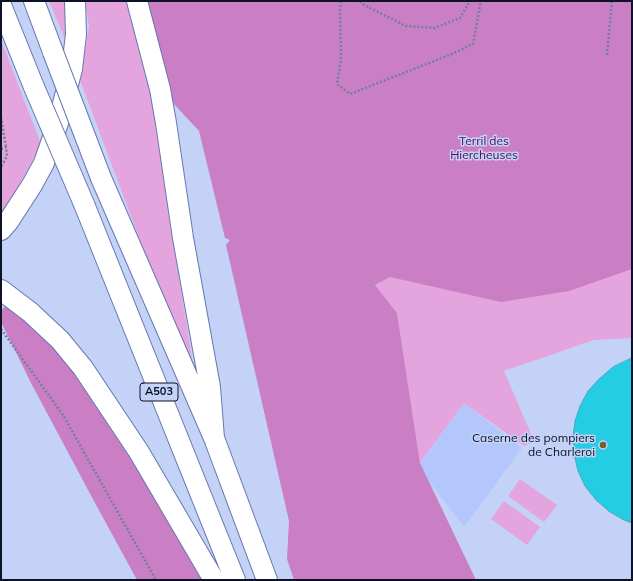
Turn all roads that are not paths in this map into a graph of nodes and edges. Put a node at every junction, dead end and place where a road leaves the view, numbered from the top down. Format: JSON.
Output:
{"nodes":[{"id":1,"x":34,"y":1,"type":"edge"},
{"id":2,"x":75,"y":1,"type":"edge"},
{"id":3,"x":137,"y":1,"type":"edge"},
{"id":4,"x":1,"y":5,"type":"edge"},
{"id":5,"x":1,"y":230,"type":"edge"},
{"id":6,"x":1,"y":290,"type":"edge"},
{"id":7,"x":214,"y":438,"type":"junction"},
{"id":8,"x":214,"y":580,"type":"edge"},
{"id":9,"x":235,"y":580,"type":"edge"},
{"id":10,"x":267,"y":580,"type":"edge"}],
"edges":[{"from":1,"to":7,"type":"highway","number":"A503","bridge":true},
{"from":2,"to":5,"type":"highway"},
{"from":3,"to":7,"type":"highway"},
{"from":4,"to":9,"type":"highway","number":"A503","bridge":true},
{"from":6,"to":8,"type":"highway"},
{"from":7,"to":10,"type":"highway","number":"A503"}]}
